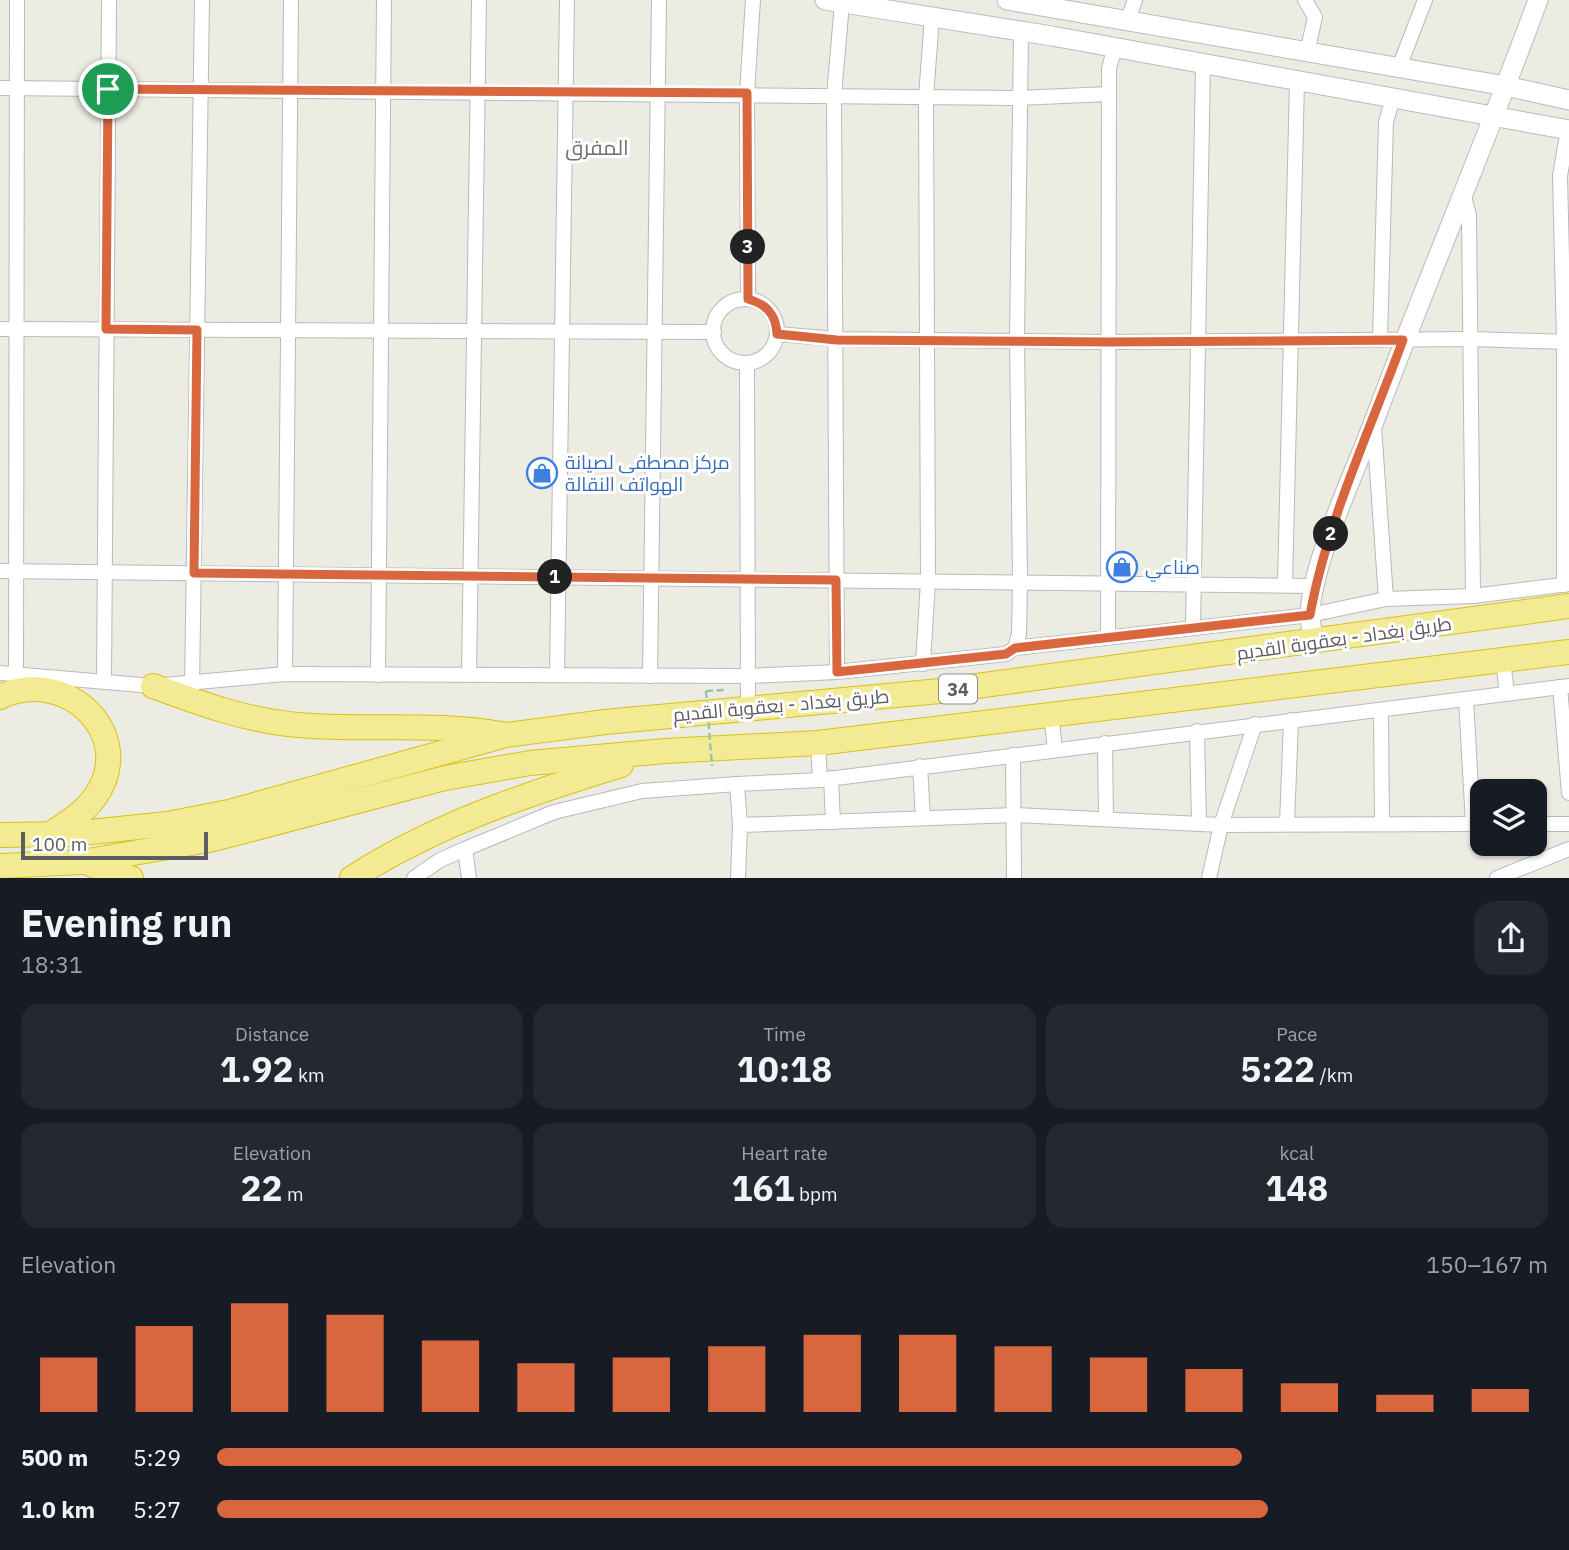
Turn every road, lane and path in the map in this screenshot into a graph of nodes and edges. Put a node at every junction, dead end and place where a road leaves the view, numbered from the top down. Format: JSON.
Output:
{"nodes":[{"id":1,"x":17,"y":0,"type":"edge"},
{"id":2,"x":109,"y":0,"type":"edge"},
{"id":3,"x":202,"y":0,"type":"edge"},
{"id":4,"x":291,"y":0,"type":"edge"},
{"id":5,"x":384,"y":0,"type":"edge"},
{"id":6,"x":479,"y":0,"type":"edge"},
{"id":7,"x":567,"y":0,"type":"edge"},
{"id":8,"x":659,"y":0,"type":"edge"},
{"id":9,"x":753,"y":0,"type":"edge"},
{"id":10,"x":1007,"y":0,"type":"edge"},
{"id":11,"x":1135,"y":0,"type":"edge"},
{"id":12,"x":1305,"y":0,"type":"edge"},
{"id":13,"x":1425,"y":0,"type":"edge"},
{"id":14,"x":1538,"y":0,"type":"edge"},
{"id":15,"x":834,"y":1,"type":"edge"},
{"id":16,"x":1035,"y":2,"type":"edge"},
{"id":17,"x":932,"y":17,"type":"junction"},
{"id":18,"x":1127,"y":22,"type":"junction"},
{"id":19,"x":1021,"y":32,"type":"junction"},
{"id":20,"x":1114,"y":49,"type":"junction"},
{"id":21,"x":1307,"y":53,"type":"junction"},
{"id":22,"x":1203,"y":63,"type":"junction"},
{"id":23,"x":1398,"y":70,"type":"junction"},
{"id":24,"x":1297,"y":81,"type":"junction"},
{"id":25,"x":1506,"y":86,"type":"junction"},
{"id":26,"x":0,"y":88,"type":"edge"},
{"id":27,"x":16,"y":88,"type":"junction"},
{"id":28,"x":108,"y":89,"type":"junction"},
{"id":29,"x":201,"y":90,"type":"junction"},
{"id":30,"x":290,"y":91,"type":"junction"},
{"id":31,"x":383,"y":92,"type":"junction"},
{"id":32,"x":477,"y":92,"type":"junction"},
{"id":33,"x":747,"y":93,"type":"junction"},
{"id":34,"x":566,"y":94,"type":"junction"},
{"id":35,"x":658,"y":94,"type":"junction"},
{"id":36,"x":1109,"y":94,"type":"junction"},
{"id":37,"x":834,"y":96,"type":"junction"},
{"id":38,"x":926,"y":97,"type":"junction"},
{"id":39,"x":1018,"y":98,"type":"junction"},
{"id":40,"x":1393,"y":98,"type":"junction"},
{"id":41,"x":1569,"y":100,"type":"edge"},
{"id":42,"x":1492,"y":114,"type":"junction"},
{"id":43,"x":1568,"y":130,"type":"edge"},
{"id":44,"x":1464,"y":196,"type":"junction"},
{"id":45,"x":748,"y":299,"type":"junction"},
{"id":46,"x":0,"y":329,"type":"edge"},
{"id":47,"x":16,"y":329,"type":"junction"},
{"id":48,"x":106,"y":329,"type":"junction"},
{"id":49,"x":197,"y":330,"type":"junction"},
{"id":50,"x":288,"y":330,"type":"junction"},
{"id":51,"x":381,"y":330,"type":"junction"},
{"id":52,"x":474,"y":331,"type":"junction"},
{"id":53,"x":562,"y":331,"type":"junction"},
{"id":54,"x":654,"y":331,"type":"junction"},
{"id":55,"x":714,"y":332,"type":"junction"},
{"id":56,"x":777,"y":334,"type":"junction"},
{"id":57,"x":926,"y":339,"type":"junction"},
{"id":58,"x":1017,"y":339,"type":"junction"},
{"id":59,"x":1471,"y":339,"type":"junction"},
{"id":60,"x":837,"y":340,"type":"junction"},
{"id":61,"x":1197,"y":340,"type":"junction"},
{"id":62,"x":1289,"y":340,"type":"junction"},
{"id":63,"x":1380,"y":340,"type":"junction"},
{"id":64,"x":1403,"y":340,"type":"junction"},
{"id":65,"x":1107,"y":342,"type":"junction"},
{"id":66,"x":1567,"y":342,"type":"edge"},
{"id":67,"x":747,"y":363,"type":"junction"},
{"id":68,"x":1374,"y":422,"type":"junction"},
{"id":69,"x":0,"y":571,"type":"edge"},
{"id":70,"x":16,"y":571,"type":"junction"},
{"id":71,"x":104,"y":572,"type":"junction"},
{"id":72,"x":194,"y":573,"type":"junction"},
{"id":73,"x":286,"y":574,"type":"junction"},
{"id":74,"x":379,"y":575,"type":"junction"},
{"id":75,"x":470,"y":576,"type":"junction"},
{"id":76,"x":558,"y":577,"type":"junction"},
{"id":77,"x":747,"y":577,"type":"junction"},
{"id":78,"x":652,"y":578,"type":"junction"},
{"id":79,"x":836,"y":580,"type":"junction"},
{"id":80,"x":928,"y":580,"type":"junction"},
{"id":81,"x":1020,"y":582,"type":"junction"},
{"id":82,"x":1109,"y":583,"type":"junction"},
{"id":83,"x":1193,"y":583,"type":"junction"},
{"id":84,"x":1284,"y":584,"type":"junction"},
{"id":85,"x":1315,"y":586,"type":"junction"},
{"id":86,"x":1567,"y":591,"type":"edge"},
{"id":87,"x":1473,"y":596,"type":"junction"},
{"id":88,"x":1386,"y":599,"type":"junction"},
{"id":89,"x":1310,"y":615,"type":"junction"},
{"id":90,"x":1193,"y":628,"type":"junction"},
{"id":91,"x":1108,"y":637,"type":"junction"},
{"id":92,"x":1314,"y":641,"type":"junction"},
{"id":93,"x":1015,"y":648,"type":"junction"},
{"id":94,"x":1569,"y":652,"type":"edge"},
{"id":95,"x":1174,"y":660,"type":"junction"},
{"id":96,"x":1503,"y":660,"type":"junction"},
{"id":97,"x":923,"y":664,"type":"junction"},
{"id":98,"x":837,"y":672,"type":"junction"},
{"id":99,"x":0,"y":673,"type":"edge"},
{"id":100,"x":16,"y":673,"type":"junction"},
{"id":101,"x":285,"y":674,"type":"junction"},
{"id":102,"x":378,"y":675,"type":"junction"},
{"id":103,"x":469,"y":675,"type":"junction"},
{"id":104,"x":557,"y":675,"type":"junction"},
{"id":105,"x":650,"y":676,"type":"junction"},
{"id":106,"x":748,"y":676,"type":"junction"},
{"id":107,"x":104,"y":681,"type":"junction"},
{"id":108,"x":153,"y":686,"type":"joint"},
{"id":109,"x":1564,"y":686,"type":"edge"},
{"id":110,"x":192,"y":690,"type":"junction"},
{"id":111,"x":724,"y":691,"type":"dead end"},
{"id":112,"x":1507,"y":694,"type":"junction"},
{"id":113,"x":0,"y":697,"type":"edge"},
{"id":114,"x":1177,"y":700,"type":"junction"},
{"id":115,"x":1466,"y":700,"type":"junction"},
{"id":116,"x":748,"y":708,"type":"junction"},
{"id":117,"x":1381,"y":711,"type":"junction"},
{"id":118,"x":1051,"y":714,"type":"junction"},
{"id":119,"x":1292,"y":720,"type":"junction"},
{"id":120,"x":1255,"y":724,"type":"junction"},
{"id":121,"x":1197,"y":731,"type":"junction"},
{"id":122,"x":506,"y":734,"type":"junction"},
{"id":123,"x":818,"y":743,"type":"junction"},
{"id":124,"x":1105,"y":743,"type":"junction"},
{"id":125,"x":1055,"y":749,"type":"junction"},
{"id":126,"x":665,"y":751,"type":"junction"},
{"id":127,"x":1013,"y":755,"type":"junction"},
{"id":128,"x":712,"y":766,"type":"dead end"},
{"id":129,"x":920,"y":766,"type":"junction"},
{"id":130,"x":826,"y":779,"type":"junction"},
{"id":131,"x":1474,"y":779,"type":"edge"},
{"id":132,"x":737,"y":784,"type":"junction"},
{"id":133,"x":354,"y":790,"type":"junction"},
{"id":134,"x":1569,"y":793,"type":"edge"},
{"id":135,"x":1015,"y":815,"type":"junction"},
{"id":136,"x":923,"y":818,"type":"junction"},
{"id":137,"x":1106,"y":819,"type":"junction"},
{"id":138,"x":833,"y":822,"type":"junction"},
{"id":139,"x":1199,"y":824,"type":"junction"},
{"id":140,"x":1287,"y":824,"type":"junction"},
{"id":141,"x":1382,"y":824,"type":"junction"},
{"id":142,"x":1470,"y":824,"type":"edge"},
{"id":143,"x":1547,"y":824,"type":"edge"},
{"id":144,"x":1569,"y":824,"type":"edge"},
{"id":145,"x":740,"y":825,"type":"junction"},
{"id":146,"x":1221,"y":825,"type":"junction"},
{"id":147,"x":50,"y":834,"type":"junction"},
{"id":148,"x":0,"y":835,"type":"edge"},
{"id":149,"x":466,"y":849,"type":"junction"},
{"id":150,"x":1569,"y":849,"type":"edge"},
{"id":151,"x":82,"y":862,"type":"junction"},
{"id":152,"x":0,"y":866,"type":"edge"},
{"id":153,"x":1516,"y":874,"type":"edge"},
{"id":154,"x":131,"y":878,"type":"edge"},
{"id":155,"x":352,"y":878,"type":"edge"},
{"id":156,"x":414,"y":878,"type":"edge"},
{"id":157,"x":469,"y":878,"type":"edge"},
{"id":158,"x":738,"y":878,"type":"edge"},
{"id":159,"x":1014,"y":878,"type":"edge"},
{"id":160,"x":1209,"y":878,"type":"edge"},
{"id":161,"x":1497,"y":878,"type":"edge"}],
"edges":[{"from":1,"to":27,"type":"street"},
{"from":2,"to":28,"type":"street"},
{"from":3,"to":29,"type":"street"},
{"from":4,"to":30,"type":"street"},
{"from":5,"to":31,"type":"street"},
{"from":6,"to":32,"type":"street"},
{"from":7,"to":34,"type":"street"},
{"from":8,"to":35,"type":"street"},
{"from":9,"to":33,"type":"street"},
{"from":10,"to":16,"type":"street"},
{"from":11,"to":18,"type":"street"},
{"from":12,"to":21,"type":"street"},
{"from":13,"to":23,"type":"street"},
{"from":14,"to":25,"type":"street"},
{"from":15,"to":17,"type":"street"},
{"from":15,"to":37,"type":"street"},
{"from":16,"to":18,"type":"street"},
{"from":17,"to":19,"type":"street"},
{"from":17,"to":38,"type":"street"},
{"from":18,"to":21,"type":"street"},
{"from":19,"to":20,"type":"street"},
{"from":19,"to":39,"type":"street"},
{"from":20,"to":22,"type":"street"},
{"from":20,"to":36,"type":"street"},
{"from":21,"to":23,"type":"street"},
{"from":22,"to":24,"type":"street"},
{"from":22,"to":61,"type":"street"},
{"from":23,"to":25,"type":"street"},
{"from":24,"to":40,"type":"street"},
{"from":24,"to":62,"type":"street"},
{"from":25,"to":41,"type":"street"},
{"from":25,"to":42,"type":"street"},
{"from":26,"to":27,"type":"street"},
{"from":27,"to":28,"type":"street"},
{"from":27,"to":47,"type":"street"},
{"from":28,"to":29,"type":"street"},
{"from":28,"to":48,"type":"street"},
{"from":29,"to":30,"type":"street"},
{"from":29,"to":49,"type":"street"},
{"from":30,"to":31,"type":"street"},
{"from":30,"to":50,"type":"street"},
{"from":31,"to":32,"type":"street"},
{"from":31,"to":51,"type":"street"},
{"from":32,"to":34,"type":"street"},
{"from":32,"to":52,"type":"street"},
{"from":33,"to":35,"type":"street"},
{"from":33,"to":37,"type":"street"},
{"from":33,"to":45,"type":"street"},
{"from":34,"to":35,"type":"street"},
{"from":34,"to":53,"type":"street"},
{"from":35,"to":54,"type":"street"},
{"from":36,"to":39,"type":"street"},
{"from":36,"to":65,"type":"street"},
{"from":37,"to":38,"type":"street"},
{"from":37,"to":60,"type":"street"},
{"from":38,"to":39,"type":"street"},
{"from":38,"to":57,"type":"street"},
{"from":39,"to":58,"type":"street"},
{"from":40,"to":42,"type":"street"},
{"from":40,"to":63,"type":"street"},
{"from":42,"to":43,"type":"street"},
{"from":42,"to":44,"type":"street"},
{"from":43,"to":66,"type":"street"},
{"from":44,"to":59,"type":"street"},
{"from":44,"to":64,"type":"street"},
{"from":45,"to":55,"type":"street"},
{"from":45,"to":56,"type":"street"},
{"from":46,"to":47,"type":"street"},
{"from":47,"to":48,"type":"street"},
{"from":47,"to":70,"type":"street"},
{"from":48,"to":49,"type":"street"},
{"from":48,"to":71,"type":"street"},
{"from":49,"to":50,"type":"street"},
{"from":49,"to":72,"type":"street"},
{"from":50,"to":51,"type":"street"},
{"from":50,"to":73,"type":"street"},
{"from":51,"to":52,"type":"street"},
{"from":51,"to":74,"type":"street"},
{"from":52,"to":53,"type":"street"},
{"from":52,"to":75,"type":"street"},
{"from":53,"to":54,"type":"street"},
{"from":53,"to":76,"type":"street"},
{"from":54,"to":55,"type":"street"},
{"from":54,"to":78,"type":"street"},
{"from":55,"to":67,"type":"street"},
{"from":56,"to":60,"type":"street"},
{"from":56,"to":67,"type":"street"},
{"from":57,"to":58,"type":"street"},
{"from":57,"to":60,"type":"street"},
{"from":57,"to":80,"type":"street"},
{"from":58,"to":65,"type":"street"},
{"from":58,"to":81,"type":"street"},
{"from":59,"to":64,"type":"street"},
{"from":59,"to":66,"type":"street"},
{"from":59,"to":87,"type":"street"},
{"from":60,"to":79,"type":"street"},
{"from":61,"to":62,"type":"street"},
{"from":61,"to":65,"type":"street"},
{"from":61,"to":83,"type":"street"},
{"from":62,"to":63,"type":"street"},
{"from":62,"to":84,"type":"street"},
{"from":63,"to":64,"type":"street"},
{"from":64,"to":68,"type":"street"},
{"from":65,"to":82,"type":"street"},
{"from":66,"to":86,"type":"street"},
{"from":67,"to":77,"type":"street"},
{"from":68,"to":85,"type":"street"},
{"from":68,"to":88,"type":"street"},
{"from":69,"to":70,"type":"street"},
{"from":70,"to":71,"type":"street"},
{"from":70,"to":100,"type":"street"},
{"from":71,"to":72,"type":"street"},
{"from":71,"to":107,"type":"street"},
{"from":72,"to":73,"type":"street"},
{"from":72,"to":110,"type":"street"},
{"from":73,"to":74,"type":"street"},
{"from":73,"to":101,"type":"street"},
{"from":74,"to":75,"type":"street"},
{"from":74,"to":102,"type":"street"},
{"from":75,"to":76,"type":"street"},
{"from":75,"to":103,"type":"street"},
{"from":76,"to":78,"type":"street"},
{"from":76,"to":104,"type":"street"},
{"from":77,"to":78,"type":"street"},
{"from":77,"to":79,"type":"street"},
{"from":77,"to":106,"type":"street"},
{"from":78,"to":105,"type":"street"},
{"from":79,"to":80,"type":"street"},
{"from":79,"to":98,"type":"street"},
{"from":80,"to":81,"type":"street"},
{"from":80,"to":97,"type":"street"},
{"from":81,"to":82,"type":"street"},
{"from":81,"to":93,"type":"street"},
{"from":82,"to":83,"type":"street"},
{"from":82,"to":91,"type":"street"},
{"from":83,"to":84,"type":"street"},
{"from":83,"to":90,"type":"street"},
{"from":84,"to":85,"type":"street"},
{"from":85,"to":89,"type":"street"},
{"from":86,"to":87,"type":"street"},
{"from":86,"to":92,"type":"highway","name":"طريق بغداد - بعقوبة القديم","number":"34"},
{"from":87,"to":88,"type":"street"},
{"from":88,"to":89,"type":"street"},
{"from":89,"to":90,"type":"street"},
{"from":89,"to":92,"type":"street"},
{"from":90,"to":91,"type":"street"},
{"from":91,"to":93,"type":"street"},
{"from":92,"to":95,"type":"highway","name":"طريق بغداد - بعقوبة القديم","number":"34"},
{"from":93,"to":97,"type":"street"},
{"from":94,"to":96,"type":"highway","name":"طريق بغداد - بعقوبة القديم","number":"34"},
{"from":95,"to":114,"type":"highway"},
{"from":95,"to":116,"type":"highway","name":"طريق بغداد - بعقوبة القديم","number":"34"},
{"from":96,"to":112,"type":"street"},
{"from":96,"to":114,"type":"highway","name":"طريق بغداد - بعقوبة القديم","number":"34"},
{"from":97,"to":98,"type":"street"},
{"from":98,"to":106,"type":"street"},
{"from":99,"to":100,"type":"street"},
{"from":100,"to":107,"type":"street"},
{"from":101,"to":102,"type":"street"},
{"from":101,"to":110,"type":"street"},
{"from":102,"to":103,"type":"street"},
{"from":103,"to":104,"type":"street"},
{"from":104,"to":105,"type":"street"},
{"from":105,"to":106,"type":"street"},
{"from":106,"to":116,"type":"street"},
{"from":107,"to":108,"type":"street"},
{"from":108,"to":110,"type":"highway"},
{"from":109,"to":112,"type":"street"},
{"from":109,"to":134,"type":"street"},
{"from":110,"to":122,"type":"highway"},
{"from":111,"to":128,"type":"path","bridge":true},
{"from":112,"to":115,"type":"street"},
{"from":113,"to":147,"type":"highway"},
{"from":114,"to":118,"type":"highway","name":"طريق بغداد - بعقوبة القديم","number":"34"},
{"from":115,"to":117,"type":"street"},
{"from":115,"to":131,"type":"street"},
{"from":116,"to":122,"type":"highway","name":"طريق بغداد - بعقوبة القديم","number":"34"},
{"from":117,"to":119,"type":"street"},
{"from":117,"to":141,"type":"street"},
{"from":118,"to":123,"type":"highway","name":"طريق بغداد - بعقوبة القديم","number":"34"},
{"from":118,"to":125,"type":"street"},
{"from":119,"to":120,"type":"street"},
{"from":119,"to":140,"type":"street"},
{"from":120,"to":121,"type":"street"},
{"from":120,"to":146,"type":"street"},
{"from":121,"to":124,"type":"street"},
{"from":121,"to":139,"type":"street"},
{"from":122,"to":133,"type":"highway","name":"طريق بغداد - بعقوبة القديم","number":"34"},
{"from":123,"to":126,"type":"highway","name":"طريق بغداد - بعقوبة القديم","number":"34"},
{"from":123,"to":130,"type":"street"},
{"from":124,"to":125,"type":"street"},
{"from":124,"to":137,"type":"street"},
{"from":125,"to":127,"type":"street"},
{"from":126,"to":133,"type":"highway","name":"طريق بغداد - بعقوبة القديم","number":"34"},
{"from":126,"to":155,"type":"highway"},
{"from":127,"to":129,"type":"street"},
{"from":127,"to":135,"type":"street"},
{"from":129,"to":130,"type":"street"},
{"from":129,"to":136,"type":"street"},
{"from":130,"to":132,"type":"street"},
{"from":130,"to":138,"type":"street"},
{"from":132,"to":145,"type":"street"},
{"from":132,"to":149,"type":"street"},
{"from":133,"to":147,"type":"highway","name":"طريق بغداد - بعقوبة القديم","number":"34"},
{"from":133,"to":151,"type":"highway","name":"طريق بغداد - بعقوبة القديم","number":"34"},
{"from":135,"to":136,"type":"street"},
{"from":135,"to":137,"type":"street"},
{"from":135,"to":159,"type":"street"},
{"from":136,"to":138,"type":"street"},
{"from":137,"to":139,"type":"street"},
{"from":138,"to":145,"type":"street"},
{"from":139,"to":146,"type":"street"},
{"from":140,"to":141,"type":"street"},
{"from":140,"to":146,"type":"street"},
{"from":141,"to":142,"type":"street"},
{"from":143,"to":144,"type":"street"},
{"from":145,"to":158,"type":"street"},
{"from":146,"to":160,"type":"street"},
{"from":147,"to":148,"type":"highway","name":"طريق بغداد - بعقوبة القديم","number":"34"},
{"from":149,"to":156,"type":"street"},
{"from":149,"to":157,"type":"street"},
{"from":150,"to":153,"type":"street"},
{"from":151,"to":152,"type":"highway","name":"طريق بغداد - بعقوبة القديم","number":"34"},
{"from":151,"to":154,"type":"highway"},
{"from":153,"to":161,"type":"street"}]}
